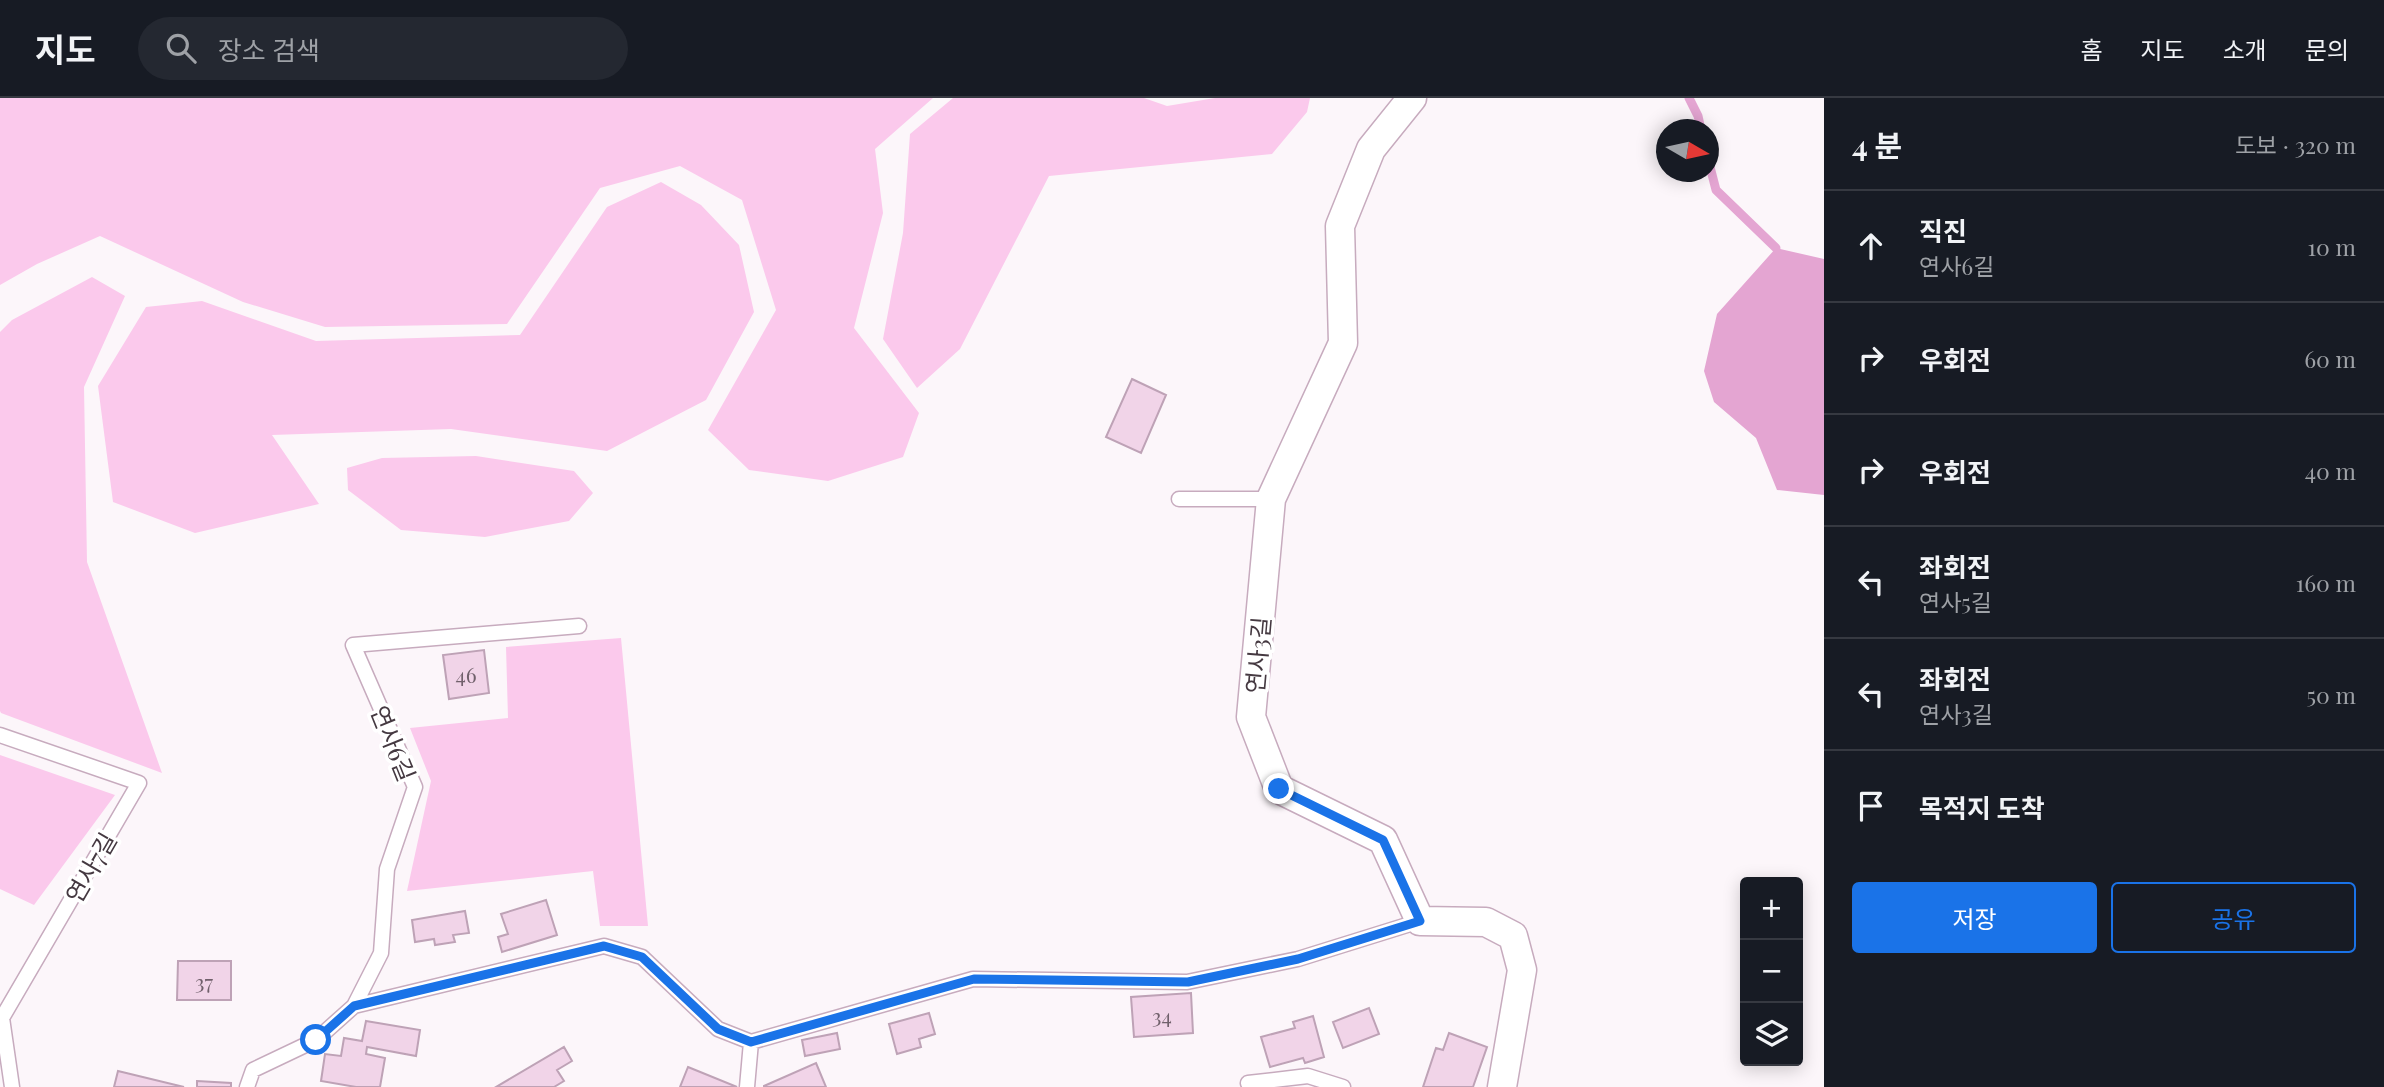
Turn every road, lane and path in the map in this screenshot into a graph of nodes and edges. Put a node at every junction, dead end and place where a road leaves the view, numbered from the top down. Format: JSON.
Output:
{"nodes":[{"id":1,"x":1412,"y":98,"type":"edge"},
{"id":2,"x":1179,"y":499,"type":"dead end"},
{"id":3,"x":1271,"y":499,"type":"junction"},
{"id":4,"x":579,"y":625,"type":"dead end"},
{"id":5,"x":0,"y":735,"type":"edge"},
{"id":6,"x":1420,"y":921,"type":"junction"},
{"id":7,"x":354,"y":1006,"type":"junction"},
{"id":8,"x":751,"y":1042,"type":"junction"},
{"id":9,"x":1248,"y":1083,"type":"dead end"},
{"id":10,"x":12,"y":1087,"type":"edge"},
{"id":11,"x":247,"y":1087,"type":"edge"},
{"id":12,"x":747,"y":1087,"type":"edge"},
{"id":13,"x":1343,"y":1087,"type":"edge"},
{"id":14,"x":1502,"y":1087,"type":"edge"}],
"edges":[{"from":1,"to":3,"type":"street","name":"연사3길"},
{"from":2,"to":3,"type":"lane"},
{"from":3,"to":6,"type":"street","name":"연사3길"},
{"from":4,"to":7,"type":"lane","name":"연사6길"},
{"from":5,"to":10,"type":"lane","name":"연사7길"},
{"from":6,"to":8,"type":"lane"},
{"from":6,"to":14,"type":"street"},
{"from":7,"to":8,"type":"lane"},
{"from":7,"to":11,"type":"lane","name":"연사6길"},
{"from":8,"to":12,"type":"lane"},
{"from":9,"to":13,"type":"lane"}]}
